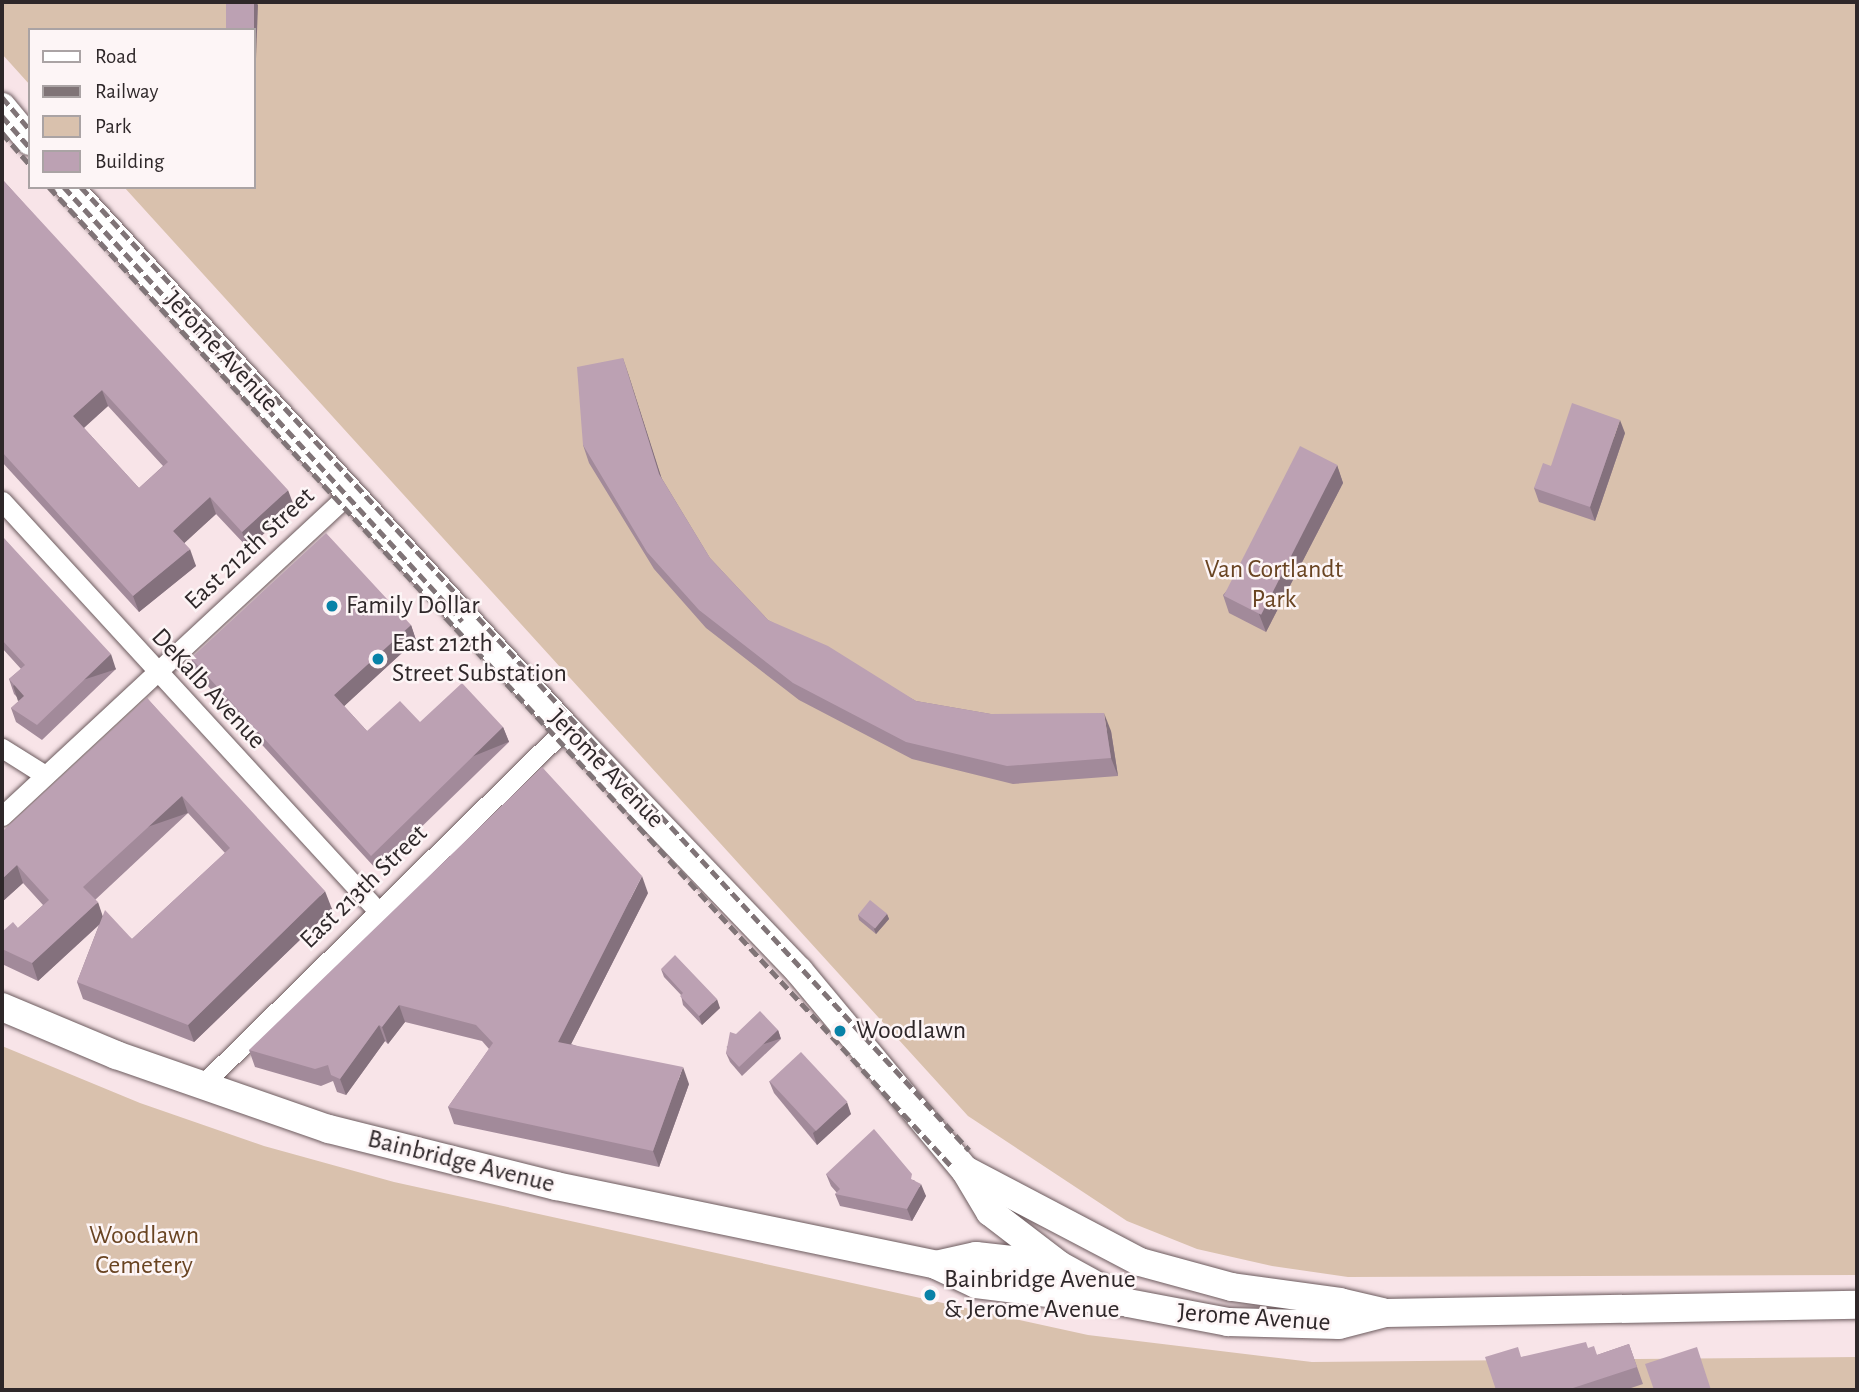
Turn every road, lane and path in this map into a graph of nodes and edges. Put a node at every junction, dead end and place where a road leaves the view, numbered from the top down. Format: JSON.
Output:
{"nodes":[{"id":1,"x":2,"y":107,"type":"edge"},
{"id":2,"x":28,"y":139,"type":"edge"},
{"id":3,"x":71,"y":189,"type":"edge"},
{"id":4,"x":349,"y":493,"type":"junction"},
{"id":5,"x":2,"y":501,"type":"edge"},
{"id":6,"x":156,"y":672,"type":"junction"},
{"id":7,"x":566,"y":728,"type":"junction"},
{"id":8,"x":2,"y":748,"type":"edge"},
{"id":9,"x":45,"y":775,"type":"junction"},
{"id":10,"x":2,"y":816,"type":"edge"},
{"id":11,"x":377,"y":911,"type":"junction"},
{"id":12,"x":2,"y":1007,"type":"edge"},
{"id":13,"x":201,"y":1086,"type":"junction"},
{"id":14,"x":965,"y":1170,"type":"junction"},
{"id":15,"x":1078,"y":1231,"type":"junction"},
{"id":16,"x":936,"y":1265,"type":"junction"},
{"id":17,"x":1059,"y":1265,"type":"junction"},
{"id":18,"x":1128,"y":1303,"type":"junction"},
{"id":19,"x":1857,"y":1305,"type":"edge"},
{"id":20,"x":1385,"y":1313,"type":"junction"}],
"edges":[{"from":1,"to":2,"type":"main road"},
{"from":3,"to":4,"type":"main road","name":"Jerome Avenue"},
{"from":4,"to":6,"type":"street","name":"East 212th Street"},
{"from":4,"to":7,"type":"main road","name":"Jerome Avenue"},
{"from":5,"to":6,"type":"street","name":"DeKalb Avenue"},
{"from":6,"to":9,"type":"street","name":"East 212th Street"},
{"from":6,"to":11,"type":"street","name":"DeKalb Avenue"},
{"from":7,"to":11,"type":"street","name":"East 213th Street"},
{"from":7,"to":14,"type":"main road","name":"Jerome Avenue"},
{"from":8,"to":9,"type":"street"},
{"from":9,"to":10,"type":"street","name":"East 212th Street"},
{"from":11,"to":13,"type":"street","name":"East 213th Street"},
{"from":12,"to":13,"type":"main road","name":"Bainbridge Avenue"},
{"from":13,"to":16,"type":"main road","name":"Bainbridge Avenue"},
{"from":14,"to":15,"type":"main road","name":"Jerome Avenue"},
{"from":14,"to":17,"type":"main road","name":"Jerome Avenue"},
{"from":15,"to":17,"type":"main road"},
{"from":15,"to":20,"type":"main road","name":"Jerome Avenue"},
{"from":16,"to":17,"type":"main road","name":"Bainbridge Avenue"},
{"from":16,"to":18,"type":"main road","name":"Bainbridge Avenue"},
{"from":17,"to":18,"type":"main road","name":"Jerome Avenue"},
{"from":18,"to":20,"type":"main road","name":"Jerome Avenue"},
{"from":19,"to":20,"type":"main road","name":"Jerome Avenue"}]}
